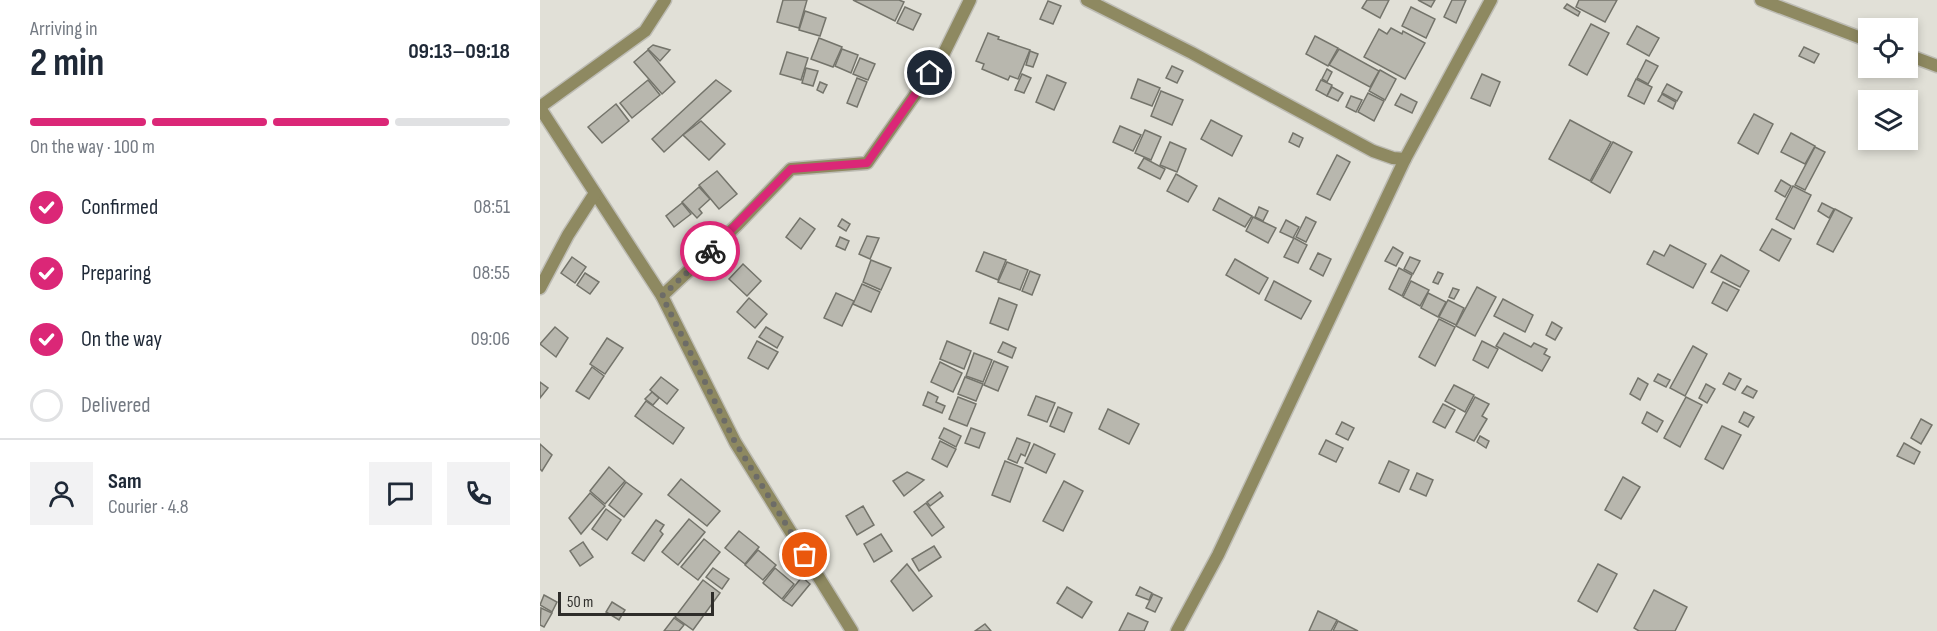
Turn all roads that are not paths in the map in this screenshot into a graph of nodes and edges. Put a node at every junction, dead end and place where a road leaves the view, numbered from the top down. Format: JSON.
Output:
{"nodes":[{"id":1,"x":665,"y":0,"type":"edge"},
{"id":2,"x":969,"y":0,"type":"edge"},
{"id":3,"x":1087,"y":0,"type":"edge"},
{"id":4,"x":1491,"y":0,"type":"edge"},
{"id":5,"x":1761,"y":0,"type":"edge"},
{"id":6,"x":1858,"y":37,"type":"edge"},
{"id":7,"x":1918,"y":59,"type":"edge"},
{"id":8,"x":1937,"y":66,"type":"edge"},
{"id":9,"x":540,"y":107,"type":"edge"},
{"id":10,"x":1405,"y":159,"type":"junction"},
{"id":11,"x":595,"y":193,"type":"junction"},
{"id":12,"x":540,"y":288,"type":"edge"},
{"id":13,"x":662,"y":296,"type":"junction"},
{"id":14,"x":852,"y":631,"type":"edge"},
{"id":15,"x":1177,"y":631,"type":"edge"}],
"edges":[{"from":1,"to":9,"type":"street"},
{"from":2,"to":13,"type":"street"},
{"from":3,"to":10,"type":"street"},
{"from":4,"to":10,"type":"street"},
{"from":5,"to":6,"type":"street"},
{"from":7,"to":8,"type":"street"},
{"from":9,"to":11,"type":"street"},
{"from":10,"to":15,"type":"street"},
{"from":11,"to":12,"type":"street"},
{"from":11,"to":13,"type":"street"},
{"from":13,"to":14,"type":"street"}]}
